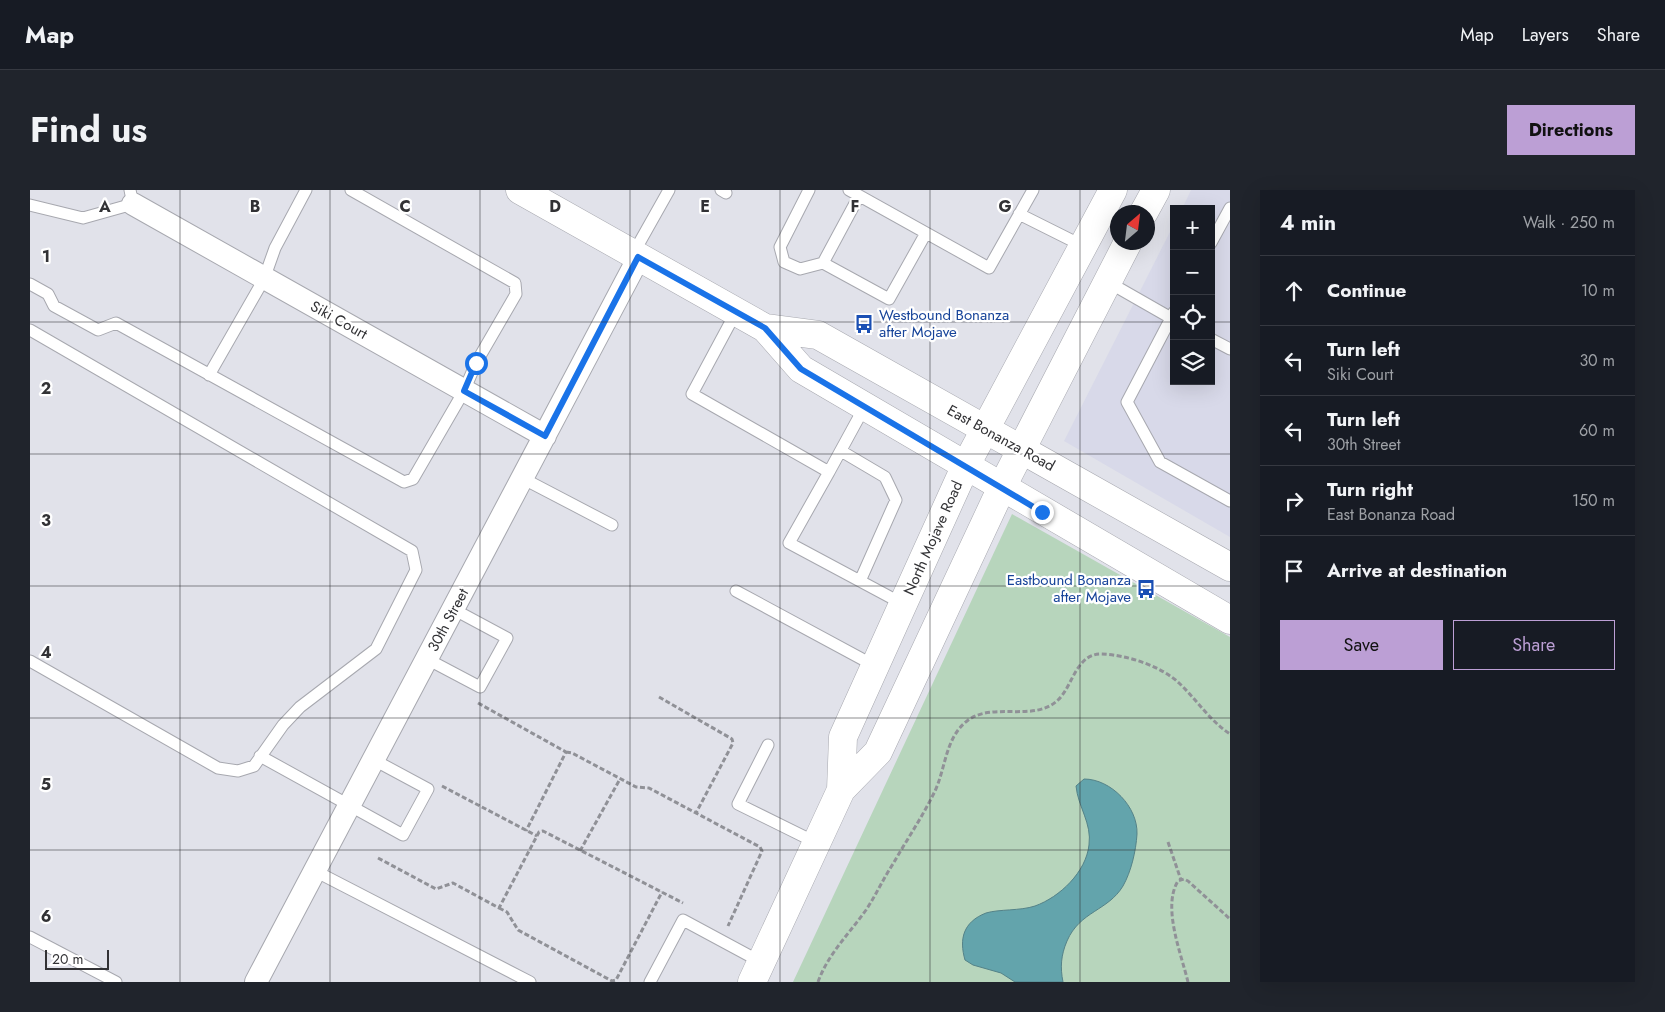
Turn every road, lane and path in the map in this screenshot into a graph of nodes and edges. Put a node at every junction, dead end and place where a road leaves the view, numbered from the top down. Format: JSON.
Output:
{"nodes":[{"id":1,"x":306,"y":190,"type":"edge"},
{"id":2,"x":351,"y":190,"type":"edge"},
{"id":3,"x":520,"y":190,"type":"edge"},
{"id":4,"x":669,"y":190,"type":"edge"},
{"id":5,"x":809,"y":190,"type":"edge"},
{"id":6,"x":1032,"y":190,"type":"edge"},
{"id":7,"x":1113,"y":190,"type":"edge"},
{"id":8,"x":1156,"y":190,"type":"edge"},
{"id":9,"x":854,"y":193,"type":"edge"},
{"id":10,"x":132,"y":197,"type":"edge"},
{"id":11,"x":30,"y":205,"type":"edge"},
{"id":12,"x":1148,"y":205,"type":"edge"},
{"id":13,"x":1230,"y":208,"type":"edge"},
{"id":14,"x":1019,"y":214,"type":"junction"},
{"id":15,"x":926,"y":232,"type":"junction"},
{"id":16,"x":1215,"y":236,"type":"edge"},
{"id":17,"x":1083,"y":246,"type":"junction"},
{"id":18,"x":1124,"y":250,"type":"edge"},
{"id":19,"x":636,"y":255,"type":"junction"},
{"id":20,"x":822,"y":263,"type":"junction"},
{"id":21,"x":264,"y":279,"type":"junction"},
{"id":22,"x":1108,"y":282,"type":"junction"},
{"id":23,"x":30,"y":284,"type":"edge"},
{"id":24,"x":736,"y":312,"type":"junction"},
{"id":25,"x":1170,"y":314,"type":"edge"},
{"id":26,"x":1170,"y":322,"type":"edge"},
{"id":27,"x":765,"y":328,"type":"junction"},
{"id":28,"x":30,"y":330,"type":"edge"},
{"id":29,"x":1213,"y":340,"type":"edge"},
{"id":30,"x":1230,"y":349,"type":"edge"},
{"id":31,"x":209,"y":375,"type":"junction"},
{"id":32,"x":464,"y":391,"type":"junction"},
{"id":33,"x":865,"y":406,"type":"junction"},
{"id":34,"x":986,"y":430,"type":"junction"},
{"id":35,"x":545,"y":436,"type":"junction"},
{"id":36,"x":1021,"y":450,"type":"junction"},
{"id":37,"x":841,"y":451,"type":"junction"},
{"id":38,"x":966,"y":465,"type":"junction"},
{"id":39,"x":830,"y":472,"type":"junction"},
{"id":40,"x":522,"y":478,"type":"junction"},
{"id":41,"x":1002,"y":487,"type":"junction"},
{"id":42,"x":1230,"y":501,"type":"edge"},
{"id":43,"x":612,"y":525,"type":"dead end"},
{"id":44,"x":1230,"y":567,"type":"edge"},
{"id":45,"x":860,"y":581,"type":"junction"},
{"id":46,"x":736,"y":591,"type":"dead end"},
{"id":47,"x":903,"y":604,"type":"junction"},
{"id":48,"x":453,"y":609,"type":"junction"},
{"id":49,"x":1230,"y":620,"type":"edge"},
{"id":50,"x":427,"y":659,"type":"junction"},
{"id":51,"x":30,"y":661,"type":"edge"},
{"id":52,"x":876,"y":666,"type":"junction"},
{"id":53,"x":659,"y":697,"type":"dead end"},
{"id":54,"x":477,"y":703,"type":"dead end"},
{"id":55,"x":1230,"y":734,"type":"edge"},
{"id":56,"x":768,"y":745,"type":"dead end"},
{"id":57,"x":566,"y":752,"type":"junction"},
{"id":58,"x":260,"y":756,"type":"junction"},
{"id":59,"x":374,"y":760,"type":"junction"},
{"id":60,"x":620,"y":779,"type":"junction"},
{"id":61,"x":440,"y":785,"type":"dead end"},
{"id":62,"x":841,"y":790,"type":"junction"},
{"id":63,"x":350,"y":805,"type":"junction"},
{"id":64,"x":696,"y":813,"type":"junction"},
{"id":65,"x":526,"y":831,"type":"junction"},
{"id":66,"x":537,"y":836,"type":"junction"},
{"id":67,"x":1168,"y":842,"type":"dead end"},
{"id":68,"x":817,"y":843,"type":"junction"},
{"id":69,"x":580,"y":851,"type":"junction"},
{"id":70,"x":378,"y":858,"type":"dead end"},
{"id":71,"x":315,"y":871,"type":"junction"},
{"id":72,"x":1181,"y":880,"type":"junction"},
{"id":73,"x":662,"y":892,"type":"junction"},
{"id":74,"x":686,"y":905,"type":"dead end"},
{"id":75,"x":499,"y":908,"type":"junction"},
{"id":76,"x":1230,"y":920,"type":"edge"},
{"id":77,"x":720,"y":923,"type":"dead end"},
{"id":78,"x":728,"y":927,"type":"junction"},
{"id":79,"x":30,"y":937,"type":"edge"},
{"id":80,"x":722,"y":941,"type":"junction"},
{"id":81,"x":757,"y":972,"type":"edge"},
{"id":82,"x":116,"y":982,"type":"edge"},
{"id":83,"x":256,"y":982,"type":"edge"},
{"id":84,"x":530,"y":982,"type":"edge"},
{"id":85,"x":650,"y":982,"type":"edge"},
{"id":86,"x":818,"y":982,"type":"edge"},
{"id":87,"x":1188,"y":982,"type":"edge"}],
"edges":[{"from":1,"to":21,"type":"lane"},
{"from":2,"to":32,"type":"lane"},
{"from":3,"to":19,"type":"street","name":"East Bonanza Road"},
{"from":4,"to":19,"type":"lane"},
{"from":5,"to":20,"type":"lane"},
{"from":6,"to":14,"type":"lane"},
{"from":7,"to":17,"type":"street","name":"North Mojave Road"},
{"from":8,"to":12,"type":"street"},
{"from":9,"to":15,"type":"lane"},
{"from":9,"to":20,"type":"lane"},
{"from":10,"to":11,"type":"lane"},
{"from":10,"to":21,"type":"street","name":"Siki Court"},
{"from":13,"to":16,"type":"lane"},
{"from":14,"to":15,"type":"lane"},
{"from":14,"to":17,"type":"lane"},
{"from":15,"to":20,"type":"lane"},
{"from":17,"to":34,"type":"street","name":"North Mojave Road"},
{"from":18,"to":22,"type":"street","name":"North Mojave Road"},
{"from":19,"to":24,"type":"street","name":"East Bonanza Road"},
{"from":19,"to":35,"type":"street","name":"30th Street"},
{"from":21,"to":31,"type":"lane"},
{"from":21,"to":32,"type":"street","name":"Siki Court"},
{"from":22,"to":25,"type":"lane"},
{"from":22,"to":36,"type":"street","name":"North Mojave Road"},
{"from":23,"to":31,"type":"lane"},
{"from":24,"to":27,"type":"street","name":"East Bonanza Road"},
{"from":24,"to":39,"type":"lane"},
{"from":26,"to":42,"type":"lane"},
{"from":27,"to":33,"type":"street","name":"East Bonanza Road"},
{"from":27,"to":34,"type":"street","name":"East Bonanza Road"},
{"from":28,"to":58,"type":"lane"},
{"from":29,"to":30,"type":"lane"},
{"from":31,"to":32,"type":"lane"},
{"from":32,"to":35,"type":"street","name":"Siki Court"},
{"from":33,"to":37,"type":"lane"},
{"from":33,"to":38,"type":"street","name":"East Bonanza Road"},
{"from":34,"to":36,"type":"street","name":"East Bonanza Road"},
{"from":34,"to":38,"type":"street","name":"North Mojave Road"},
{"from":35,"to":40,"type":"street","name":"30th Street"},
{"from":36,"to":41,"type":"street","name":"North Mojave Road"},
{"from":36,"to":44,"type":"street","name":"East Bonanza Road"},
{"from":37,"to":39,"type":"lane"},
{"from":37,"to":45,"type":"lane"},
{"from":38,"to":41,"type":"street","name":"East Bonanza Road"},
{"from":38,"to":47,"type":"street","name":"North Mojave Road"},
{"from":39,"to":45,"type":"lane"},
{"from":40,"to":43,"type":"lane"},
{"from":40,"to":48,"type":"street","name":"30th Street"},
{"from":41,"to":49,"type":"street","name":"East Bonanza Road"},
{"from":41,"to":62,"type":"street","name":"North Mojave Road"},
{"from":45,"to":47,"type":"lane"},
{"from":46,"to":52,"type":"lane"},
{"from":47,"to":52,"type":"street","name":"North Mojave Road"},
{"from":48,"to":50,"type":"street","name":"30th Street"},
{"from":48,"to":50,"type":"lane"},
{"from":50,"to":59,"type":"street","name":"30th Street"},
{"from":51,"to":58,"type":"lane"},
{"from":52,"to":62,"type":"street","name":"North Mojave Road"},
{"from":53,"to":64,"type":"path"},
{"from":54,"to":57,"type":"path"},
{"from":55,"to":86,"type":"path"},
{"from":56,"to":68,"type":"lane"},
{"from":57,"to":60,"type":"path"},
{"from":57,"to":65,"type":"path"},
{"from":58,"to":63,"type":"lane"},
{"from":59,"to":63,"type":"street","name":"30th Street"},
{"from":59,"to":63,"type":"lane"},
{"from":60,"to":64,"type":"path"},
{"from":60,"to":69,"type":"path"},
{"from":61,"to":65,"type":"path"},
{"from":62,"to":68,"type":"street","name":"North Mojave Road"},
{"from":63,"to":71,"type":"street","name":"30th Street"},
{"from":64,"to":78,"type":"path"},
{"from":65,"to":66,"type":"path"},
{"from":66,"to":69,"type":"path"},
{"from":66,"to":75,"type":"path"},
{"from":67,"to":72,"type":"path"},
{"from":68,"to":81,"type":"street","name":"North Mojave Road"},
{"from":69,"to":73,"type":"path"},
{"from":70,"to":75,"type":"path"},
{"from":71,"to":83,"type":"street","name":"30th Street"},
{"from":71,"to":84,"type":"lane"},
{"from":72,"to":76,"type":"path"},
{"from":72,"to":87,"type":"path"},
{"from":73,"to":74,"type":"path"},
{"from":73,"to":75,"type":"path"},
{"from":77,"to":78,"type":"path"},
{"from":78,"to":80,"type":"path"},
{"from":79,"to":82,"type":"lane"},
{"from":80,"to":81,"type":"lane"},
{"from":80,"to":85,"type":"lane"}]}
